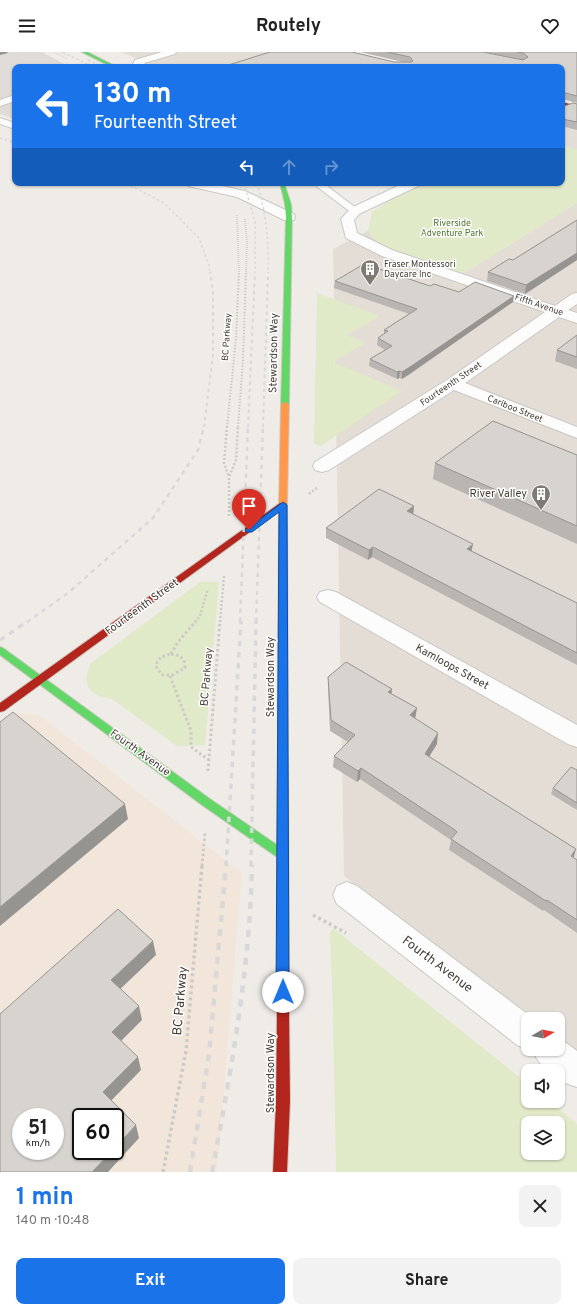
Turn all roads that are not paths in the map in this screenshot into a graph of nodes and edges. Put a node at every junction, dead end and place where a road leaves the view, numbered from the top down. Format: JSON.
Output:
{"nodes":[{"id":1,"x":84,"y":52,"type":"edge"},
{"id":2,"x":172,"y":52,"type":"edge"},
{"id":3,"x":109,"y":64,"type":"edge"},
{"id":4,"x":143,"y":64,"type":"edge"},
{"id":5,"x":12,"y":99,"type":"edge"},
{"id":6,"x":0,"y":103,"type":"edge"},
{"id":7,"x":0,"y":121,"type":"edge"},
{"id":8,"x":12,"y":125,"type":"edge"},
{"id":9,"x":209,"y":186,"type":"edge"},
{"id":10,"x":283,"y":186,"type":"edge"},
{"id":11,"x":321,"y":186,"type":"edge"},
{"id":12,"x":408,"y":186,"type":"edge"},
{"id":13,"x":355,"y":212,"type":"junction"},
{"id":14,"x":289,"y":216,"type":"junction"},
{"id":15,"x":577,"y":296,"type":"edge"},
{"id":16,"x":557,"y":311,"type":"junction"},
{"id":17,"x":577,"y":318,"type":"edge"},
{"id":18,"x":454,"y":384,"type":"junction"},
{"id":19,"x":577,"y":433,"type":"edge"},
{"id":20,"x":322,"y":466,"type":"dead end"},
{"id":21,"x":283,"y":505,"type":"junction"},
{"id":22,"x":328,"y":597,"type":"dead end"},
{"id":23,"x":0,"y":650,"type":"edge"},
{"id":24,"x":42,"y":679,"type":"junction"},
{"id":25,"x":0,"y":708,"type":"edge"},
{"id":26,"x":577,"y":738,"type":"edge"},
{"id":27,"x":282,"y":854,"type":"junction"},
{"id":28,"x":347,"y":895,"type":"dead end"},
{"id":29,"x":521,"y":1029,"type":"edge"},
{"id":30,"x":557,"y":1056,"type":"edge"},
{"id":31,"x":577,"y":1071,"type":"edge"},
{"id":32,"x":280,"y":1172,"type":"edge"}],
"edges":[{"from":1,"to":3,"type":"main road"},
{"from":2,"to":4,"type":"street"},
{"from":5,"to":6,"type":"street"},
{"from":7,"to":8,"type":"street"},
{"from":9,"to":14,"type":"street"},
{"from":10,"to":14,"type":"main road","name":"Stewardson Way"},
{"from":11,"to":13,"type":"lane"},
{"from":12,"to":13,"type":"street"},
{"from":13,"to":16,"type":"street","name":"Fifth Avenue"},
{"from":14,"to":21,"type":"main road","name":"Stewardson Way"},
{"from":15,"to":16,"type":"street","name":"Fourteenth Street"},
{"from":16,"to":17,"type":"street","name":"Fifth Avenue"},
{"from":16,"to":18,"type":"street","name":"Fourteenth Street"},
{"from":18,"to":19,"type":"street","name":"Cariboo Street"},
{"from":18,"to":20,"type":"street","name":"Fourteenth Street"},
{"from":21,"to":24,"type":"main road","name":"Fourteenth Street"},
{"from":21,"to":27,"type":"main road","name":"Stewardson Way"},
{"from":22,"to":26,"type":"street","name":"Kamloops Street"},
{"from":23,"to":24,"type":"main road","name":"Fourth Avenue"},
{"from":24,"to":25,"type":"main road","name":"Fourteenth Street"},
{"from":24,"to":27,"type":"main road","name":"Fourth Avenue"},
{"from":27,"to":32,"type":"main road","name":"Stewardson Way"},
{"from":28,"to":29,"type":"street","name":"Fourth Avenue"},
{"from":30,"to":31,"type":"street"}]}
